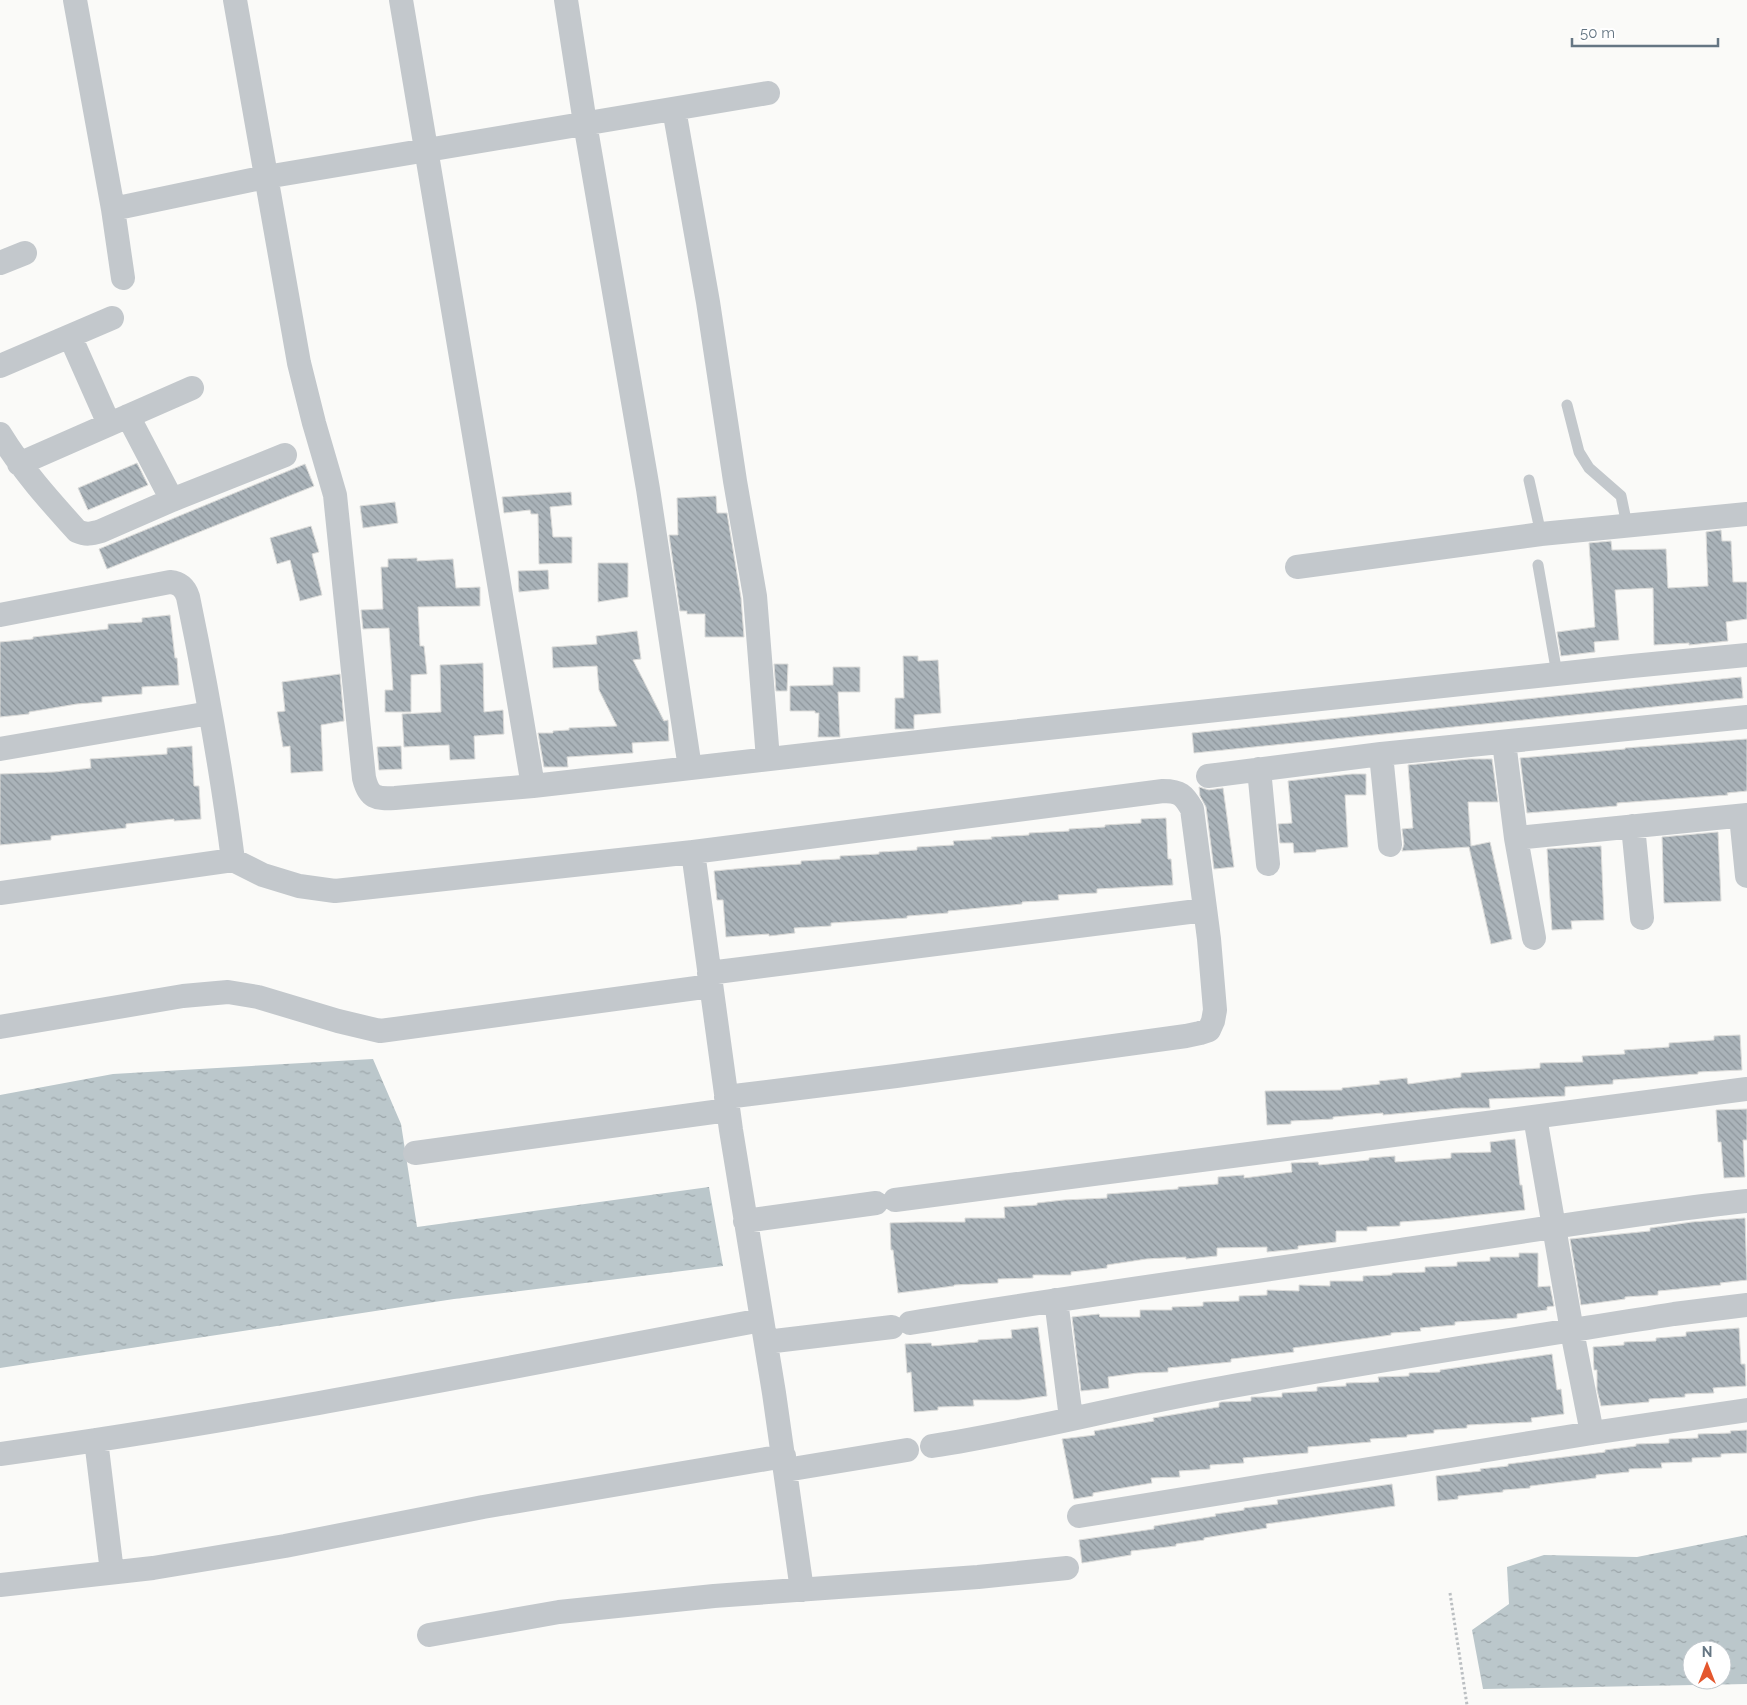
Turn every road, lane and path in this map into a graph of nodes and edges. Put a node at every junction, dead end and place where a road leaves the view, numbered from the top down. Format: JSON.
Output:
{"nodes":[{"id":1,"x":75,"y":0,"type":"edge"},
{"id":2,"x":236,"y":0,"type":"edge"},
{"id":3,"x":401,"y":0,"type":"edge"},
{"id":4,"x":566,"y":0,"type":"edge"},
{"id":5,"x":768,"y":93,"type":"dead end"},
{"id":6,"x":674,"y":110,"type":"junction"},
{"id":7,"x":585,"y":123,"type":"junction"},
{"id":8,"x":427,"y":149,"type":"junction"},
{"id":9,"x":266,"y":177,"type":"junction"},
{"id":10,"x":113,"y":209,"type":"junction"},
{"id":11,"x":25,"y":253,"type":"dead end"},
{"id":12,"x":0,"y":263,"type":"edge"},
{"id":13,"x":123,"y":278,"type":"dead end"},
{"id":14,"x":112,"y":318,"type":"dead end"},
{"id":15,"x":70,"y":336,"type":"junction"},
{"id":16,"x":0,"y":366,"type":"edge"},
{"id":17,"x":192,"y":388,"type":"dead end"},
{"id":18,"x":1567,"y":405,"type":"dead end"},
{"id":19,"x":119,"y":420,"type":"junction"},
{"id":20,"x":8,"y":452,"type":"edge"},
{"id":21,"x":285,"y":455,"type":"dead end"},
{"id":22,"x":1529,"y":480,"type":"dead end"},
{"id":23,"x":172,"y":500,"type":"junction"},
{"id":24,"x":1747,"y":514,"type":"edge"},
{"id":25,"x":1627,"y":525,"type":"junction"},
{"id":26,"x":1541,"y":534,"type":"junction"},
{"id":27,"x":1538,"y":565,"type":"dead end"},
{"id":28,"x":1297,"y":567,"type":"dead end"},
{"id":29,"x":0,"y":615,"type":"edge"},
{"id":30,"x":1747,"y":655,"type":"edge"},
{"id":31,"x":1557,"y":674,"type":"junction"},
{"id":32,"x":210,"y":713,"type":"junction"},
{"id":33,"x":1747,"y":717,"type":"edge"},
{"id":34,"x":1504,"y":742,"type":"junction"},
{"id":35,"x":0,"y":750,"type":"edge"},
{"id":36,"x":1381,"y":754,"type":"junction"},
{"id":37,"x":768,"y":759,"type":"junction"},
{"id":38,"x":690,"y":768,"type":"junction"},
{"id":39,"x":1259,"y":769,"type":"junction"},
{"id":40,"x":1208,"y":776,"type":"dead end"},
{"id":41,"x":533,"y":786,"type":"junction"},
{"id":42,"x":1744,"y":816,"type":"edge"},
{"id":43,"x":1633,"y":826,"type":"junction"},
{"id":44,"x":1516,"y":838,"type":"junction"},
{"id":45,"x":1390,"y":845,"type":"dead end"},
{"id":46,"x":693,"y":852,"type":"junction"},
{"id":47,"x":233,"y":860,"type":"junction"},
{"id":48,"x":1268,"y":864,"type":"dead end"},
{"id":49,"x":1747,"y":876,"type":"edge"},
{"id":50,"x":0,"y":893,"type":"edge"},
{"id":51,"x":1205,"y":910,"type":"junction"},
{"id":52,"x":1642,"y":918,"type":"dead end"},
{"id":53,"x":1534,"y":938,"type":"dead end"},
{"id":54,"x":710,"y":979,"type":"junction"},
{"id":55,"x":0,"y":1028,"type":"edge"},
{"id":56,"x":1747,"y":1089,"type":"edge"},
{"id":57,"x":727,"y":1104,"type":"junction"},
{"id":58,"x":1535,"y":1116,"type":"junction"},
{"id":59,"x":415,"y":1153,"type":"dead end"},
{"id":60,"x":1747,"y":1201,"type":"edge"},
{"id":61,"x":745,"y":1221,"type":"junction"},
{"id":62,"x":1555,"y":1228,"type":"junction"},
{"id":63,"x":1056,"y":1300,"type":"junction"},
{"id":64,"x":1747,"y":1305,"type":"edge"},
{"id":65,"x":1572,"y":1330,"type":"junction"},
{"id":66,"x":764,"y":1331,"type":"junction"},
{"id":67,"x":1747,"y":1410,"type":"edge"},
{"id":68,"x":1071,"y":1418,"type":"junction"},
{"id":69,"x":1592,"y":1433,"type":"junction"},
{"id":70,"x":96,"y":1440,"type":"junction"},
{"id":71,"x":932,"y":1446,"type":"dead end"},
{"id":72,"x":907,"y":1450,"type":"dead end"},
{"id":73,"x":0,"y":1454,"type":"edge"},
{"id":74,"x":785,"y":1463,"type":"junction"},
{"id":75,"x":1080,"y":1516,"type":"dead end"},
{"id":76,"x":1066,"y":1568,"type":"dead end"},
{"id":77,"x":112,"y":1572,"type":"junction"},
{"id":78,"x":0,"y":1585,"type":"edge"},
{"id":79,"x":802,"y":1590,"type":"junction"},
{"id":80,"x":1450,"y":1593,"type":"dead end"},
{"id":81,"x":429,"y":1635,"type":"dead end"},
{"id":82,"x":1467,"y":1705,"type":"edge"}],
"edges":[{"from":1,"to":10,"type":"street"},
{"from":2,"to":9,"type":"street"},
{"from":3,"to":8,"type":"street"},
{"from":4,"to":7,"type":"street"},
{"from":5,"to":6,"type":"street"},
{"from":6,"to":7,"type":"street"},
{"from":6,"to":37,"type":"street"},
{"from":7,"to":8,"type":"street"},
{"from":7,"to":38,"type":"street"},
{"from":8,"to":9,"type":"street"},
{"from":8,"to":41,"type":"street"},
{"from":9,"to":10,"type":"street"},
{"from":9,"to":41,"type":"street"},
{"from":10,"to":13,"type":"street"},
{"from":11,"to":12,"type":"street"},
{"from":14,"to":15,"type":"street"},
{"from":15,"to":16,"type":"street"},
{"from":15,"to":19,"type":"street"},
{"from":17,"to":19,"type":"street"},
{"from":18,"to":25,"type":"lane"},
{"from":19,"to":20,"type":"street"},
{"from":19,"to":23,"type":"street"},
{"from":20,"to":23,"type":"street"},
{"from":21,"to":23,"type":"street"},
{"from":22,"to":26,"type":"lane"},
{"from":24,"to":25,"type":"street"},
{"from":25,"to":26,"type":"street"},
{"from":26,"to":28,"type":"street"},
{"from":27,"to":31,"type":"lane"},
{"from":29,"to":32,"type":"street"},
{"from":30,"to":31,"type":"street"},
{"from":31,"to":37,"type":"street"},
{"from":32,"to":35,"type":"street"},
{"from":32,"to":47,"type":"street"},
{"from":33,"to":34,"type":"street"},
{"from":34,"to":36,"type":"street"},
{"from":34,"to":44,"type":"street"},
{"from":36,"to":39,"type":"street"},
{"from":36,"to":45,"type":"street"},
{"from":37,"to":38,"type":"street"},
{"from":38,"to":41,"type":"street"},
{"from":39,"to":40,"type":"street"},
{"from":39,"to":48,"type":"street"},
{"from":42,"to":43,"type":"street"},
{"from":42,"to":49,"type":"street"},
{"from":43,"to":44,"type":"street"},
{"from":43,"to":52,"type":"street"},
{"from":44,"to":53,"type":"street"},
{"from":46,"to":47,"type":"street"},
{"from":46,"to":51,"type":"street"},
{"from":46,"to":54,"type":"street"},
{"from":47,"to":50,"type":"street"},
{"from":51,"to":54,"type":"street"},
{"from":51,"to":57,"type":"street"},
{"from":54,"to":55,"type":"street"},
{"from":54,"to":57,"type":"street"},
{"from":56,"to":58,"type":"street"},
{"from":57,"to":59,"type":"street"},
{"from":57,"to":61,"type":"street"},
{"from":58,"to":61,"type":"street"},
{"from":58,"to":62,"type":"street"},
{"from":60,"to":62,"type":"street"},
{"from":61,"to":66,"type":"street"},
{"from":62,"to":63,"type":"street"},
{"from":62,"to":65,"type":"street"},
{"from":63,"to":66,"type":"street"},
{"from":63,"to":68,"type":"street"},
{"from":64,"to":65,"type":"street"},
{"from":65,"to":68,"type":"street"},
{"from":65,"to":69,"type":"street"},
{"from":66,"to":70,"type":"street"},
{"from":66,"to":74,"type":"street"},
{"from":67,"to":69,"type":"street"},
{"from":68,"to":71,"type":"street"},
{"from":69,"to":75,"type":"street"},
{"from":70,"to":73,"type":"street"},
{"from":70,"to":77,"type":"street"},
{"from":72,"to":74,"type":"street"},
{"from":74,"to":77,"type":"street"},
{"from":74,"to":79,"type":"street"},
{"from":76,"to":79,"type":"street"},
{"from":77,"to":78,"type":"street"},
{"from":79,"to":81,"type":"street"},
{"from":80,"to":82,"type":"path"}]}
